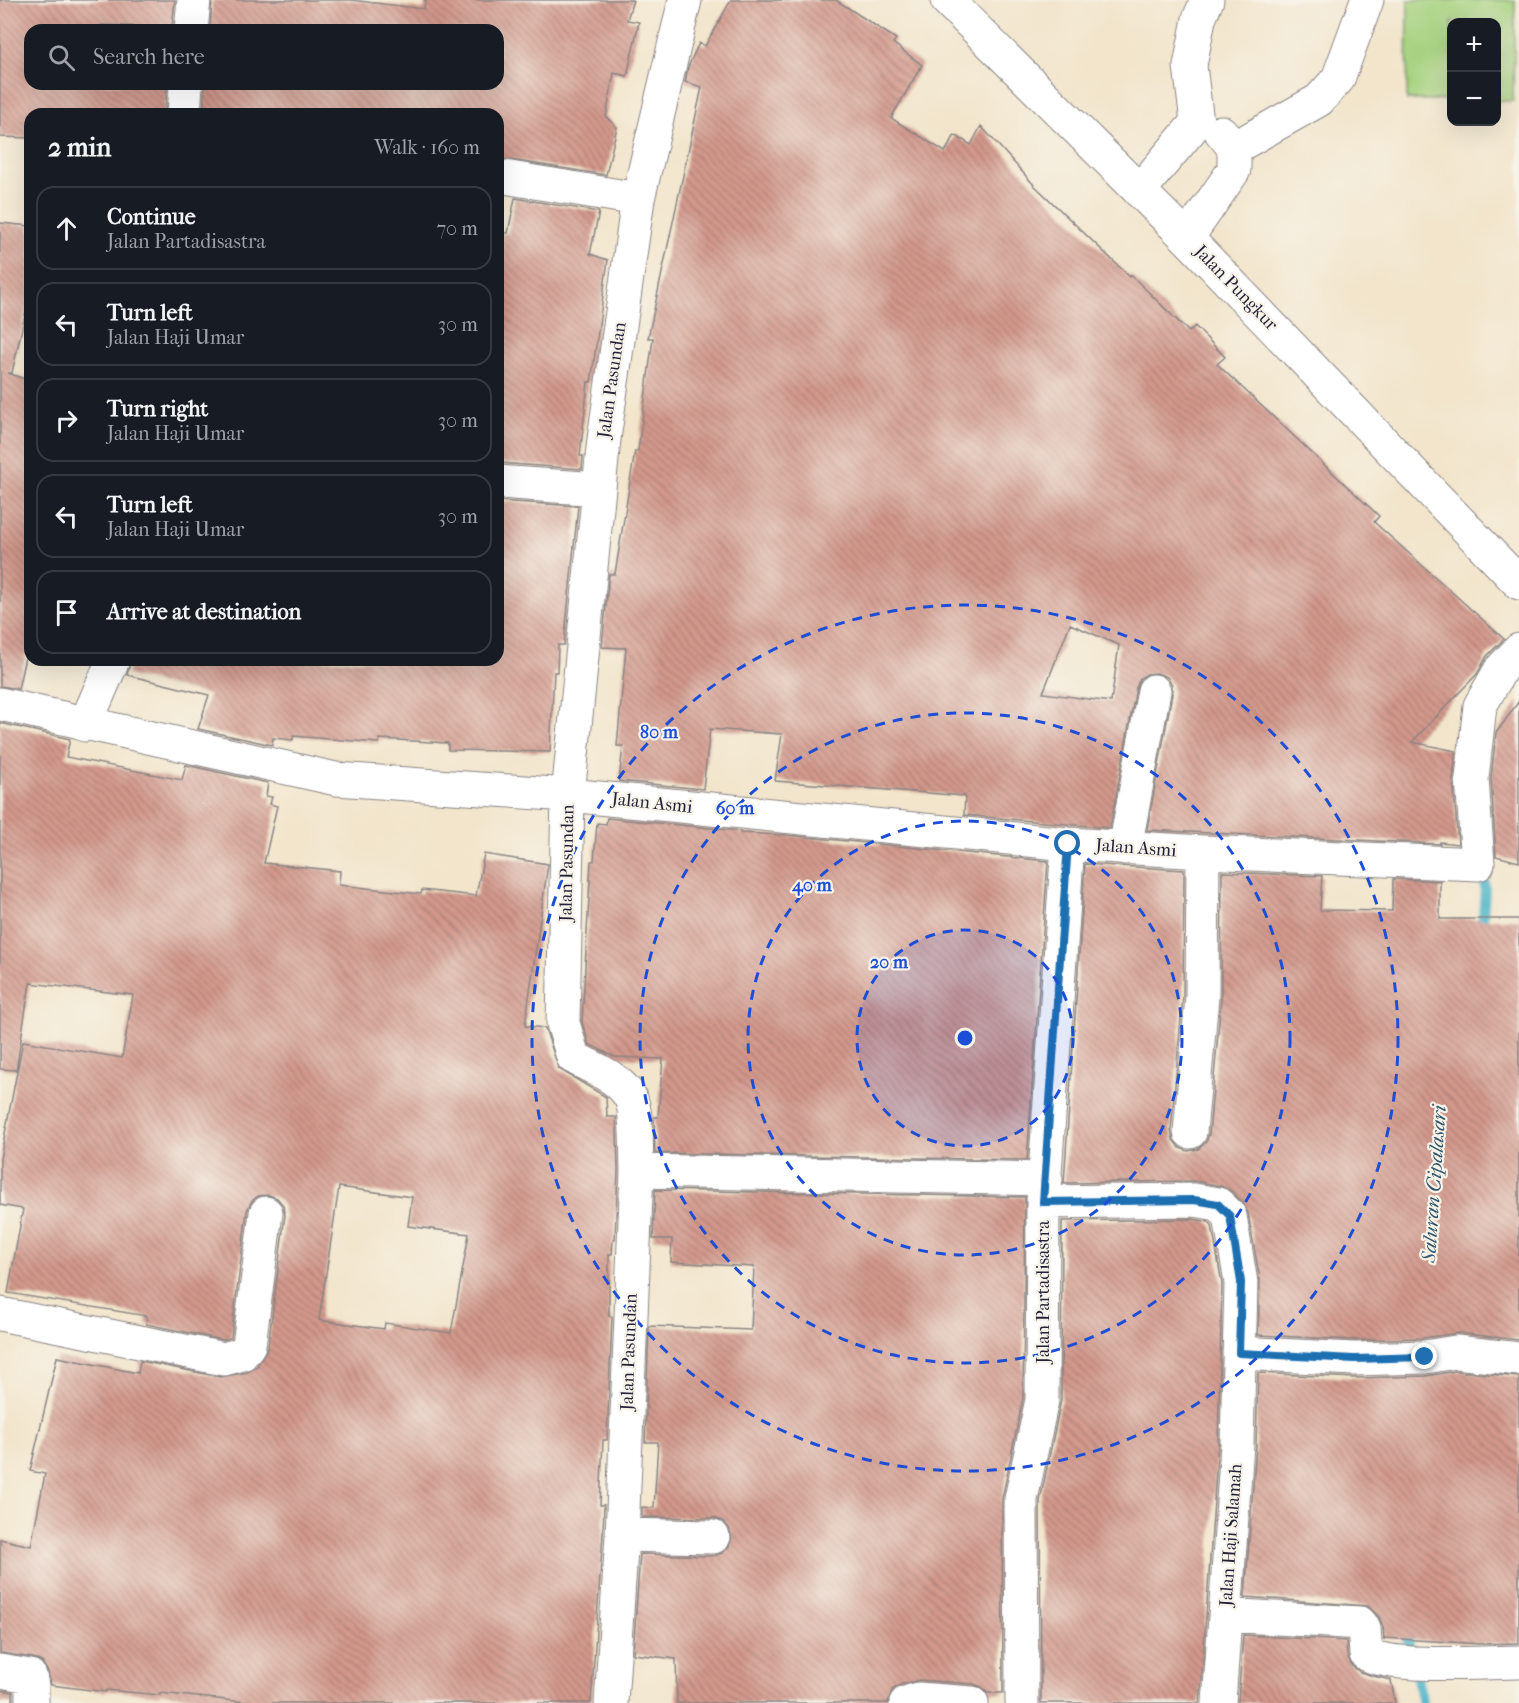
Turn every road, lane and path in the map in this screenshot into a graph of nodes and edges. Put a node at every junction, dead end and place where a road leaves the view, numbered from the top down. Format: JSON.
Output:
{"nodes":[{"id":1,"x":195,"y":0,"type":"edge"},
{"id":2,"x":685,"y":0,"type":"edge"},
{"id":3,"x":947,"y":0,"type":"edge"},
{"id":4,"x":1207,"y":0,"type":"edge"},
{"id":5,"x":1367,"y":0,"type":"edge"},
{"id":6,"x":192,"y":24,"type":"edge"},
{"id":7,"x":186,"y":90,"type":"edge"},
{"id":8,"x":184,"y":108,"type":"edge"},
{"id":9,"x":1197,"y":122,"type":"junction"},
{"id":10,"x":1234,"y":148,"type":"junction"},
{"id":11,"x":504,"y":177,"type":"edge"},
{"id":12,"x":1139,"y":191,"type":"junction"},
{"id":13,"x":638,"y":199,"type":"junction"},
{"id":14,"x":1187,"y":237,"type":"junction"},
{"id":15,"x":504,"y":482,"type":"edge"},
{"id":16,"x":599,"y":489,"type":"junction"},
{"id":17,"x":1519,"y":583,"type":"edge"},
{"id":18,"x":1519,"y":650,"type":"edge"},
{"id":19,"x":110,"y":666,"type":"edge"},
{"id":20,"x":1154,"y":690,"type":"dead end"},
{"id":21,"x":0,"y":704,"type":"edge"},
{"id":22,"x":85,"y":725,"type":"junction"},
{"id":23,"x":568,"y":795,"type":"junction"},
{"id":24,"x":1068,"y":844,"type":"junction"},
{"id":25,"x":1125,"y":848,"type":"junction"},
{"id":26,"x":1203,"y":852,"type":"junction"},
{"id":27,"x":1190,"y":1132,"type":"dead end"},
{"id":28,"x":637,"y":1171,"type":"junction"},
{"id":29,"x":1045,"y":1191,"type":"junction"},
{"id":30,"x":266,"y":1213,"type":"dead end"},
{"id":31,"x":0,"y":1314,"type":"edge"},
{"id":32,"x":1239,"y":1353,"type":"junction"},
{"id":33,"x":1519,"y":1359,"type":"edge"},
{"id":34,"x":622,"y":1535,"type":"junction"},
{"id":35,"x":713,"y":1537,"type":"dead end"},
{"id":36,"x":1225,"y":1614,"type":"junction"},
{"id":37,"x":1519,"y":1662,"type":"edge"},
{"id":38,"x":0,"y":1671,"type":"edge"},
{"id":39,"x":32,"y":1703,"type":"edge"},
{"id":40,"x":612,"y":1703,"type":"edge"},
{"id":41,"x":906,"y":1703,"type":"edge"},
{"id":42,"x":972,"y":1703,"type":"edge"},
{"id":43,"x":1022,"y":1703,"type":"edge"},
{"id":44,"x":1219,"y":1703,"type":"edge"}],
"edges":[{"from":1,"to":6,"type":"street"},
{"from":2,"to":13,"type":"street","name":"Jalan Pasundan"},
{"from":3,"to":12,"type":"street","name":"Jalan Pungkur"},
{"from":4,"to":9,"type":"street"},
{"from":5,"to":10,"type":"street"},
{"from":7,"to":8,"type":"street"},
{"from":9,"to":10,"type":"street"},
{"from":9,"to":12,"type":"street"},
{"from":10,"to":14,"type":"street"},
{"from":11,"to":13,"type":"street"},
{"from":12,"to":14,"type":"street","name":"Jalan Pungkur"},
{"from":13,"to":16,"type":"street","name":"Jalan Pasundan"},
{"from":14,"to":17,"type":"street","name":"Jalan Pungkur"},
{"from":15,"to":16,"type":"street"},
{"from":16,"to":23,"type":"street","name":"Jalan Pasundan"},
{"from":18,"to":26,"type":"street","name":"Jalan Asmi"},
{"from":19,"to":22,"type":"street"},
{"from":20,"to":25,"type":"street"},
{"from":21,"to":22,"type":"street","name":"Jalan Asmi"},
{"from":22,"to":23,"type":"street","name":"Jalan Asmi"},
{"from":23,"to":24,"type":"street","name":"Jalan Asmi"},
{"from":23,"to":28,"type":"street","name":"Jalan Pasundan"},
{"from":24,"to":25,"type":"street","name":"Jalan Asmi"},
{"from":24,"to":29,"type":"street","name":"Jalan Partadisastra"},
{"from":25,"to":26,"type":"street","name":"Jalan Asmi"},
{"from":26,"to":27,"type":"street"},
{"from":28,"to":29,"type":"street","name":"Jalan Haji Salamah"},
{"from":28,"to":34,"type":"street","name":"Jalan Pasundan"},
{"from":29,"to":32,"type":"street","name":"Jalan Haji Salamah"},
{"from":29,"to":43,"type":"street","name":"Jalan Partadisastra"},
{"from":30,"to":31,"type":"street"},
{"from":32,"to":33,"type":"street"},
{"from":32,"to":36,"type":"street","name":"Jalan Haji Salamah"},
{"from":34,"to":35,"type":"street"},
{"from":34,"to":40,"type":"street","name":"Jalan Pasundan"},
{"from":36,"to":37,"type":"street","name":"Jalan Haji Salamah"},
{"from":36,"to":44,"type":"street"},
{"from":38,"to":39,"type":"street"},
{"from":41,"to":42,"type":"street"}]}
